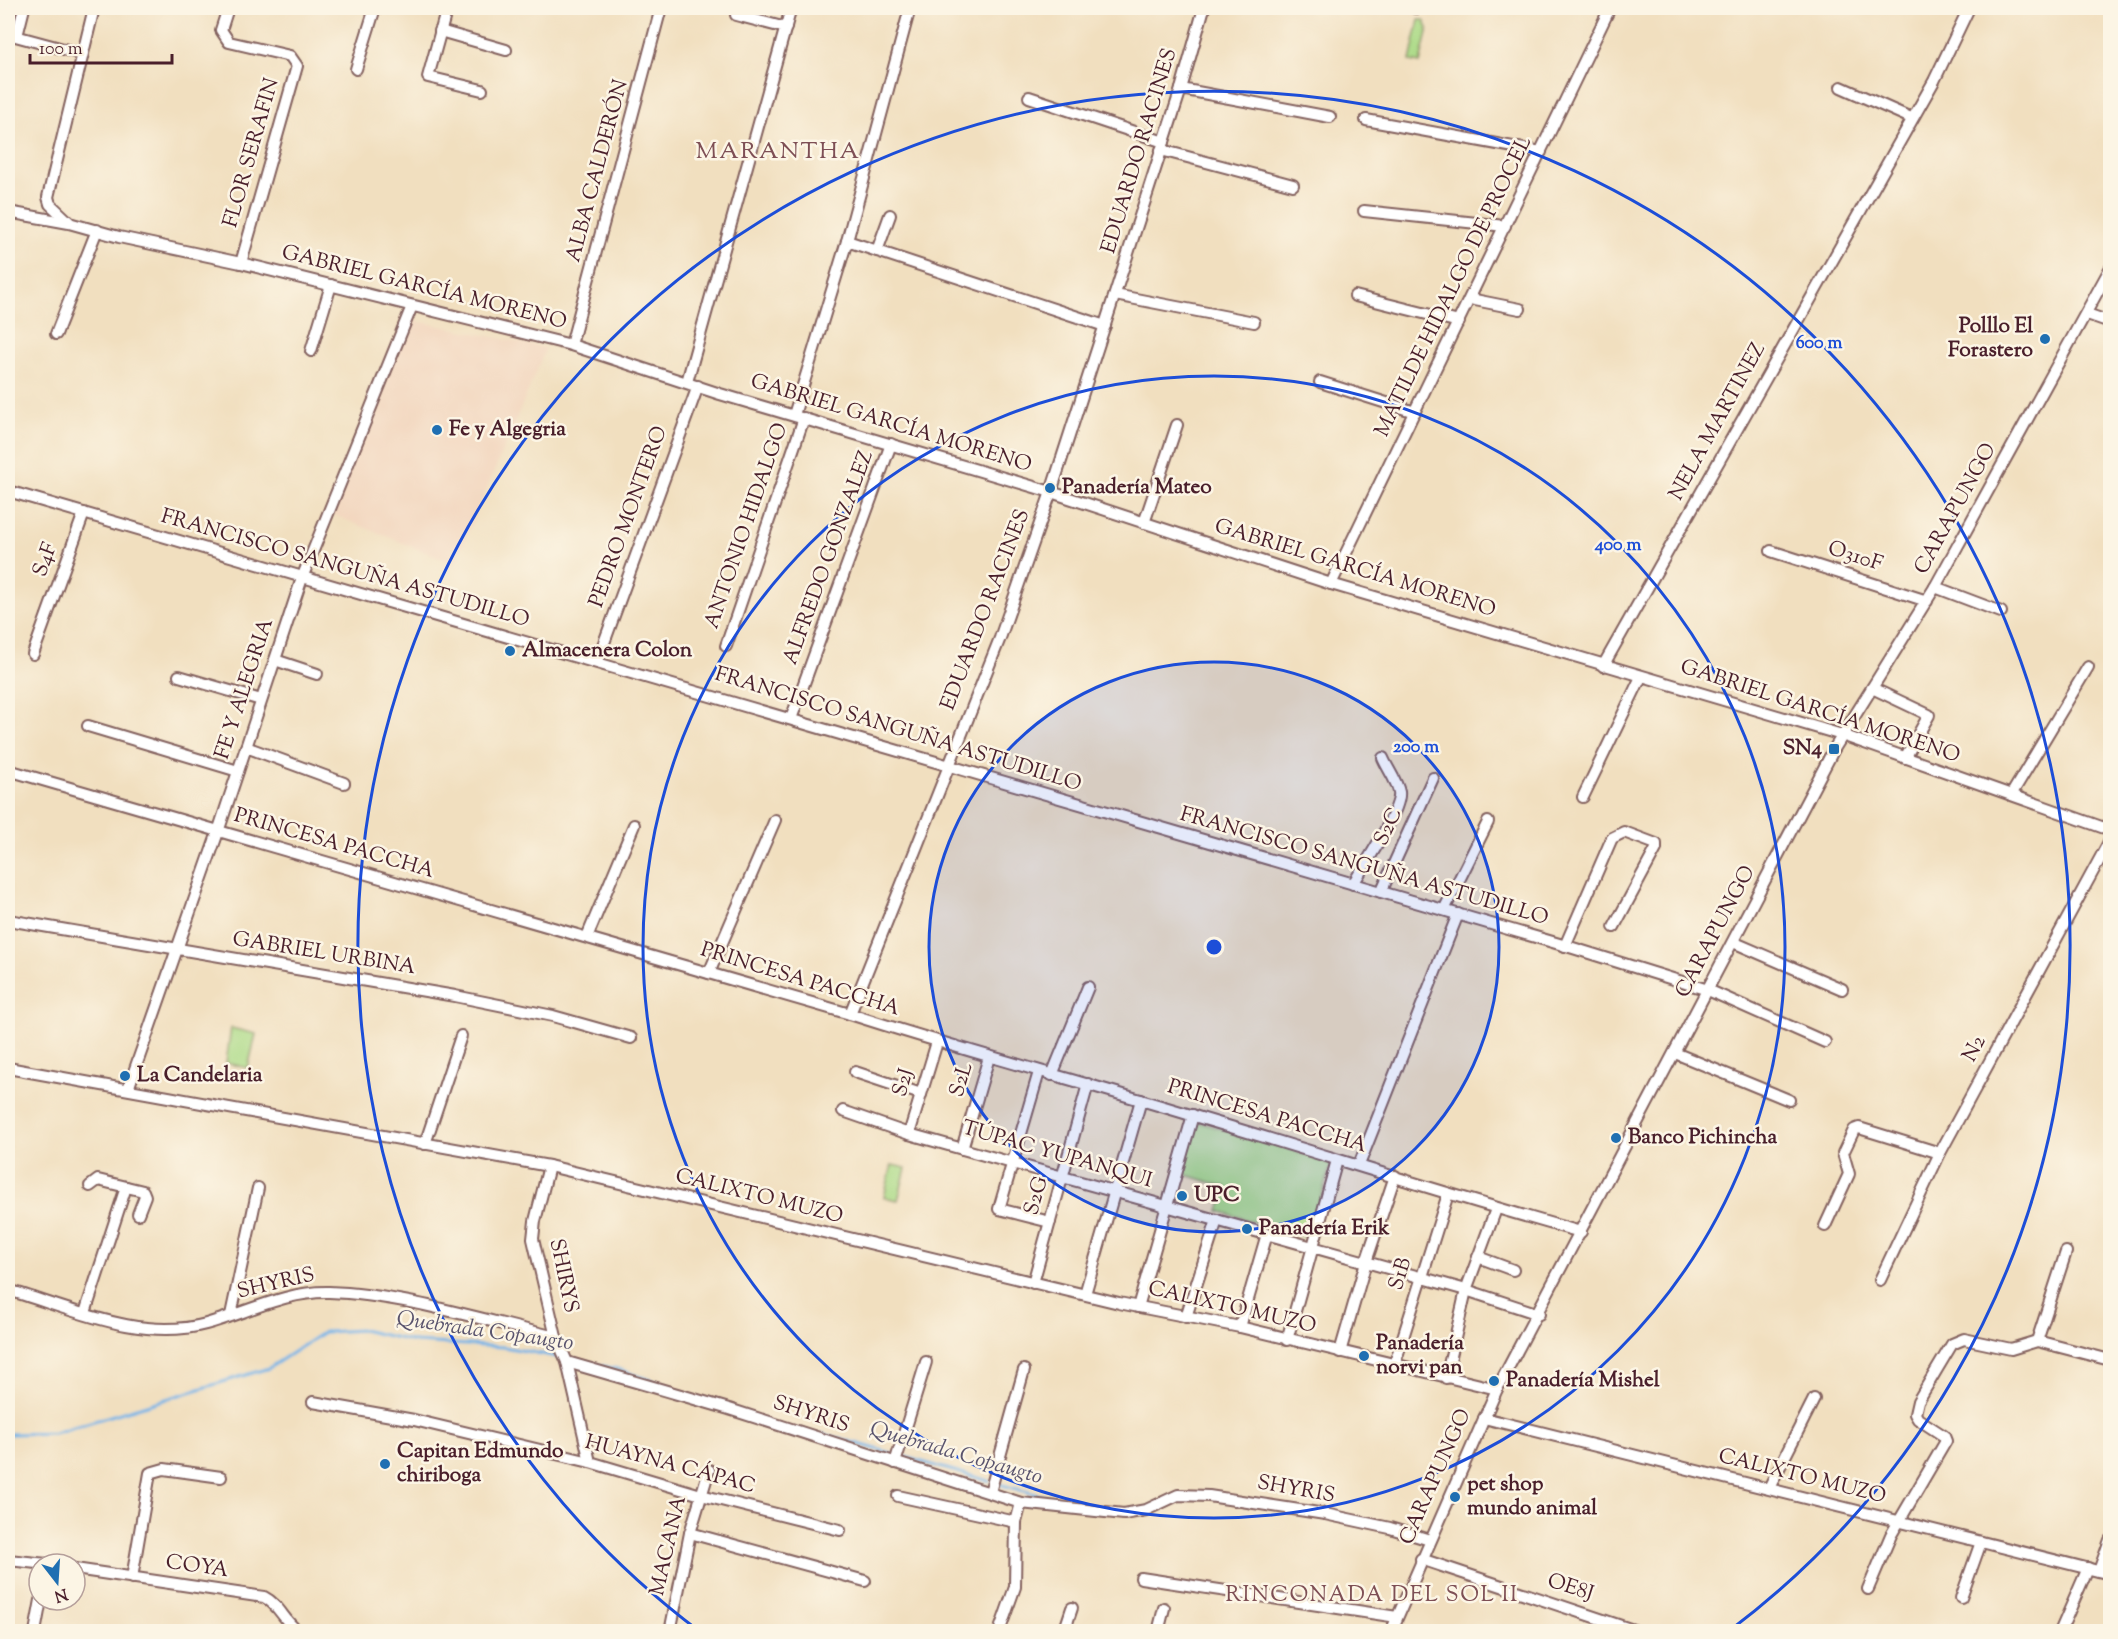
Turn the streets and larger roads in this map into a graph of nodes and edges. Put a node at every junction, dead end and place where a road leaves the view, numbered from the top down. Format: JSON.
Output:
{"nodes":[{"id":1,"x":24,"y":8,"type":"edge"},
{"id":2,"x":93,"y":8,"type":"edge"},
{"id":3,"x":228,"y":8,"type":"edge"},
{"id":4,"x":375,"y":8,"type":"edge"},
{"id":5,"x":447,"y":8,"type":"edge"},
{"id":6,"x":661,"y":8,"type":"edge"},
{"id":7,"x":791,"y":8,"type":"edge"},
{"id":8,"x":910,"y":8,"type":"edge"},
{"id":9,"x":1202,"y":8,"type":"edge"},
{"id":10,"x":1610,"y":8,"type":"edge"},
{"id":11,"x":1969,"y":8,"type":"edge"},
{"id":12,"x":736,"y":15,"type":"dead end"},
{"id":13,"x":786,"y":28,"type":"junction"},
{"id":14,"x":440,"y":31,"type":"junction"},
{"id":15,"x":12,"y":35,"type":"edge"},
{"id":16,"x":506,"y":50,"type":"dead end"},
{"id":17,"x":82,"y":54,"type":"junction"},
{"id":18,"x":356,"y":69,"type":"dead end"},
{"id":19,"x":1841,"y":87,"type":"dead end"},
{"id":20,"x":1181,"y":89,"type":"junction"},
{"id":21,"x":482,"y":90,"type":"dead end"},
{"id":22,"x":1029,"y":97,"type":"dead end"},
{"id":23,"x":1330,"y":117,"type":"dead end"},
{"id":24,"x":1911,"y":118,"type":"junction"},
{"id":25,"x":1366,"y":120,"type":"dead end"},
{"id":26,"x":1162,"y":146,"type":"junction"},
{"id":27,"x":1541,"y":152,"type":"junction"},
{"id":28,"x":1293,"y":185,"type":"dead end"},
{"id":29,"x":1364,"y":211,"type":"dead end"},
{"id":30,"x":8,"y":212,"type":"edge"},
{"id":31,"x":890,"y":215,"type":"dead end"},
{"id":32,"x":69,"y":223,"type":"junction"},
{"id":33,"x":1505,"y":226,"type":"junction"},
{"id":34,"x":97,"y":230,"type":"junction"},
{"id":35,"x":847,"y":241,"type":"junction"},
{"id":36,"x":877,"y":251,"type":"junction"},
{"id":37,"x":241,"y":263,"type":"junction"},
{"id":38,"x":2110,"y":269,"type":"edge"},
{"id":39,"x":331,"y":285,"type":"junction"},
{"id":40,"x":1115,"y":295,"type":"junction"},
{"id":41,"x":1355,"y":296,"type":"dead end"},
{"id":42,"x":1470,"y":299,"type":"junction"},
{"id":43,"x":412,"y":306,"type":"junction"},
{"id":44,"x":1520,"y":309,"type":"dead end"},
{"id":45,"x":2086,"y":314,"type":"junction"},
{"id":46,"x":1254,"y":322,"type":"dead end"},
{"id":47,"x":1459,"y":322,"type":"junction"},
{"id":48,"x":2110,"y":322,"type":"edge"},
{"id":49,"x":1106,"y":326,"type":"junction"},
{"id":50,"x":56,"y":334,"type":"dead end"},
{"id":51,"x":571,"y":345,"type":"junction"},
{"id":52,"x":310,"y":351,"type":"dead end"},
{"id":53,"x":687,"y":382,"type":"junction"},
{"id":54,"x":1320,"y":382,"type":"dead end"},
{"id":55,"x":699,"y":386,"type":"junction"},
{"id":56,"x":1415,"y":412,"type":"junction"},
{"id":57,"x":799,"y":417,"type":"junction"},
{"id":58,"x":1177,"y":426,"type":"dead end"},
{"id":59,"x":891,"y":444,"type":"junction"},
{"id":60,"x":8,"y":491,"type":"edge"},
{"id":61,"x":1051,"y":492,"type":"junction"},
{"id":62,"x":84,"y":513,"type":"junction"},
{"id":63,"x":1144,"y":523,"type":"junction"},
{"id":64,"x":1771,"y":551,"type":"dead end"},
{"id":65,"x":302,"y":578,"type":"junction"},
{"id":66,"x":1331,"y":584,"type":"junction"},
{"id":67,"x":1935,"y":587,"type":"junction"},
{"id":68,"x":1927,"y":601,"type":"junction"},
{"id":69,"x":2001,"y":612,"type":"dead end"},
{"id":70,"x":726,"y":646,"type":"dead end"},
{"id":71,"x":33,"y":654,"type":"dead end"},
{"id":72,"x":275,"y":660,"type":"junction"},
{"id":73,"x":597,"y":662,"type":"junction"},
{"id":74,"x":1603,"y":666,"type":"junction"},
{"id":75,"x":2088,"y":667,"type":"dead end"},
{"id":76,"x":317,"y":674,"type":"dead end"},
{"id":77,"x":179,"y":676,"type":"dead end"},
{"id":78,"x":1641,"y":677,"type":"junction"},
{"id":79,"x":1872,"y":688,"type":"junction"},
{"id":80,"x":261,"y":700,"type":"junction"},
{"id":81,"x":791,"y":719,"type":"junction"},
{"id":82,"x":88,"y":726,"type":"dead end"},
{"id":83,"x":1842,"y":735,"type":"junction"},
{"id":84,"x":246,"y":747,"type":"junction"},
{"id":85,"x":1383,"y":758,"type":"dead end"},
{"id":86,"x":1905,"y":758,"type":"junction"},
{"id":87,"x":946,"y":767,"type":"junction"},
{"id":88,"x":8,"y":770,"type":"edge"},
{"id":89,"x":238,"y":771,"type":"junction"},
{"id":90,"x":1433,"y":778,"type":"dead end"},
{"id":91,"x":344,"y":783,"type":"dead end"},
{"id":92,"x":2011,"y":795,"type":"junction"},
{"id":93,"x":1583,"y":797,"type":"dead end"},
{"id":94,"x":775,"y":820,"type":"dead end"},
{"id":95,"x":1488,"y":822,"type":"dead end"},
{"id":96,"x":634,"y":825,"type":"dead end"},
{"id":97,"x":2110,"y":830,"type":"edge"},
{"id":98,"x":218,"y":832,"type":"junction"},
{"id":99,"x":2110,"y":840,"type":"edge"},
{"id":100,"x":1353,"y":884,"type":"junction"},
{"id":101,"x":1381,"y":892,"type":"junction"},
{"id":102,"x":1444,"y":910,"type":"junction"},
{"id":103,"x":1458,"y":914,"type":"junction"},
{"id":104,"x":8,"y":920,"type":"edge"},
{"id":105,"x":1614,"y":927,"type":"dead end"},
{"id":106,"x":587,"y":937,"type":"junction"},
{"id":107,"x":1733,"y":942,"type":"junction"},
{"id":108,"x":1565,"y":946,"type":"junction"},
{"id":109,"x":175,"y":949,"type":"junction"},
{"id":110,"x":709,"y":974,"type":"junction"},
{"id":111,"x":1088,"y":987,"type":"dead end"},
{"id":112,"x":1842,"y":989,"type":"dead end"},
{"id":113,"x":1708,"y":990,"type":"junction"},
{"id":114,"x":850,"y":1014,"type":"junction"},
{"id":115,"x":461,"y":1036,"type":"dead end"},
{"id":116,"x":631,"y":1038,"type":"dead end"},
{"id":117,"x":937,"y":1042,"type":"junction"},
{"id":118,"x":1825,"y":1042,"type":"dead end"},
{"id":119,"x":1675,"y":1053,"type":"junction"},
{"id":120,"x":989,"y":1057,"type":"junction"},
{"id":121,"x":8,"y":1068,"type":"edge"},
{"id":122,"x":855,"y":1072,"type":"dead end"},
{"id":123,"x":1039,"y":1072,"type":"junction"},
{"id":124,"x":1053,"y":1075,"type":"junction"},
{"id":125,"x":1088,"y":1084,"type":"junction"},
{"id":126,"x":128,"y":1089,"type":"junction"},
{"id":127,"x":921,"y":1094,"type":"junction"},
{"id":128,"x":1141,"y":1100,"type":"junction"},
{"id":129,"x":1789,"y":1100,"type":"dead end"},
{"id":130,"x":843,"y":1111,"type":"dead end"},
{"id":131,"x":1193,"y":1115,"type":"junction"},
{"id":132,"x":909,"y":1134,"type":"junction"},
{"id":133,"x":425,"y":1144,"type":"junction"},
{"id":134,"x":962,"y":1149,"type":"junction"},
{"id":135,"x":1940,"y":1153,"type":"junction"},
{"id":136,"x":1337,"y":1160,"type":"junction"},
{"id":137,"x":1012,"y":1163,"type":"junction"},
{"id":138,"x":1359,"y":1165,"type":"junction"},
{"id":139,"x":549,"y":1166,"type":"junction"},
{"id":140,"x":1395,"y":1176,"type":"junction"},
{"id":141,"x":1062,"y":1177,"type":"junction"},
{"id":142,"x":90,"y":1186,"type":"dead end"},
{"id":143,"x":126,"y":1187,"type":"junction"},
{"id":144,"x":258,"y":1188,"type":"dead end"},
{"id":145,"x":1116,"y":1192,"type":"junction"},
{"id":146,"x":1448,"y":1194,"type":"junction"},
{"id":147,"x":1167,"y":1206,"type":"junction"},
{"id":148,"x":1496,"y":1209,"type":"junction"},
{"id":149,"x":138,"y":1214,"type":"dead end"},
{"id":150,"x":1217,"y":1220,"type":"junction"},
{"id":151,"x":1050,"y":1222,"type":"junction"},
{"id":152,"x":1825,"y":1226,"type":"dead end"},
{"id":153,"x":1581,"y":1232,"type":"junction"},
{"id":154,"x":1267,"y":1234,"type":"junction"},
{"id":155,"x":1312,"y":1246,"type":"junction"},
{"id":156,"x":2066,"y":1252,"type":"dead end"},
{"id":157,"x":1478,"y":1257,"type":"junction"},
{"id":158,"x":1366,"y":1262,"type":"junction"},
{"id":159,"x":1513,"y":1270,"type":"dead end"},
{"id":160,"x":1420,"y":1277,"type":"junction"},
{"id":161,"x":1880,"y":1280,"type":"dead end"},
{"id":162,"x":1033,"y":1283,"type":"junction"},
{"id":163,"x":8,"y":1290,"type":"edge"},
{"id":164,"x":1466,"y":1290,"type":"junction"},
{"id":165,"x":1085,"y":1294,"type":"junction"},
{"id":166,"x":1138,"y":1307,"type":"junction"},
{"id":167,"x":85,"y":1313,"type":"junction"},
{"id":168,"x":1539,"y":1314,"type":"junction"},
{"id":169,"x":231,"y":1315,"type":"junction"},
{"id":170,"x":1186,"y":1317,"type":"junction"},
{"id":171,"x":1240,"y":1327,"type":"junction"},
{"id":172,"x":556,"y":1337,"type":"junction"},
{"id":173,"x":1287,"y":1340,"type":"junction"},
{"id":174,"x":2037,"y":1341,"type":"junction"},
{"id":175,"x":1340,"y":1352,"type":"junction"},
{"id":176,"x":2110,"y":1360,"type":"edge"},
{"id":177,"x":567,"y":1362,"type":"junction"},
{"id":178,"x":926,"y":1362,"type":"dead end"},
{"id":179,"x":1394,"y":1366,"type":"junction"},
{"id":180,"x":1024,"y":1370,"type":"dead end"},
{"id":181,"x":1446,"y":1378,"type":"junction"},
{"id":182,"x":1497,"y":1389,"type":"junction"},
{"id":183,"x":1814,"y":1399,"type":"dead end"},
{"id":184,"x":313,"y":1402,"type":"dead end"},
{"id":185,"x":1484,"y":1418,"type":"junction"},
{"id":186,"x":590,"y":1462,"type":"junction"},
{"id":187,"x":895,"y":1463,"type":"junction"},
{"id":188,"x":709,"y":1470,"type":"dead end"},
{"id":189,"x":220,"y":1477,"type":"dead end"},
{"id":190,"x":1768,"y":1488,"type":"junction"},
{"id":191,"x":990,"y":1492,"type":"junction"},
{"id":192,"x":701,"y":1495,"type":"junction"},
{"id":193,"x":898,"y":1496,"type":"dead end"},
{"id":194,"x":1021,"y":1503,"type":"junction"},
{"id":195,"x":1900,"y":1521,"type":"junction"},
{"id":196,"x":1016,"y":1522,"type":"junction"},
{"id":197,"x":840,"y":1530,"type":"dead end"},
{"id":198,"x":690,"y":1533,"type":"junction"},
{"id":199,"x":1430,"y":1540,"type":"junction"},
{"id":200,"x":2110,"y":1540,"type":"edge"},
{"id":201,"x":1981,"y":1542,"type":"junction"},
{"id":202,"x":1421,"y":1559,"type":"junction"},
{"id":203,"x":8,"y":1560,"type":"edge"},
{"id":204,"x":27,"y":1562,"type":"edge"},
{"id":205,"x":2093,"y":1570,"type":"junction"},
{"id":206,"x":87,"y":1571,"type":"edge"},
{"id":207,"x":2110,"y":1574,"type":"edge"},
{"id":208,"x":132,"y":1578,"type":"junction"},
{"id":209,"x":1141,"y":1578,"type":"dead end"},
{"id":210,"x":865,"y":1581,"type":"dead end"},
{"id":211,"x":1868,"y":1589,"type":"dead end"},
{"id":212,"x":1961,"y":1598,"type":"dead end"},
{"id":213,"x":1072,"y":1608,"type":"dead end"},
{"id":214,"x":1164,"y":1608,"type":"dead end"},
{"id":215,"x":39,"y":1612,"type":"edge"},
{"id":216,"x":1397,"y":1617,"type":"junction"},
{"id":217,"x":1632,"y":1630,"type":"edge"},
{"id":218,"x":35,"y":1632,"type":"edge"},
{"id":219,"x":299,"y":1632,"type":"edge"},
{"id":220,"x":670,"y":1632,"type":"edge"},
{"id":221,"x":999,"y":1632,"type":"edge"},
{"id":222,"x":1064,"y":1632,"type":"edge"},
{"id":223,"x":1158,"y":1632,"type":"edge"},
{"id":224,"x":1391,"y":1632,"type":"edge"},
{"id":225,"x":2060,"y":1632,"type":"edge"}],
"edges":[{"from":1,"to":15,"type":"street"},
{"from":2,"to":17,"type":"street"},
{"from":3,"to":37,"type":"street","name":"FLOR SERAFIN"},
{"from":4,"to":18,"type":"street"},
{"from":5,"to":14,"type":"street"},
{"from":6,"to":51,"type":"street","name":"ALBA CALDERÓN"},
{"from":7,"to":13,"type":"street"},
{"from":8,"to":35,"type":"street","name":"ANTONIO HIDALGO"},
{"from":9,"to":20,"type":"street","name":"EDUARDO RACINES"},
{"from":10,"to":27,"type":"street","name":"MATILDE HIDALGO DE PROCEL"},
{"from":11,"to":24,"type":"street","name":"NELA MARTINEZ"},
{"from":12,"to":13,"type":"street"},
{"from":13,"to":53,"type":"street"},
{"from":14,"to":16,"type":"street"},
{"from":14,"to":21,"type":"street"},
{"from":15,"to":17,"type":"street"},
{"from":17,"to":32,"type":"street"},
{"from":19,"to":24,"type":"street"},
{"from":20,"to":23,"type":"street"},
{"from":20,"to":26,"type":"street","name":"EDUARDO RACINES"},
{"from":22,"to":26,"type":"street"},
{"from":24,"to":74,"type":"street","name":"NELA MARTINEZ"},
{"from":25,"to":27,"type":"street"},
{"from":26,"to":28,"type":"street"},
{"from":26,"to":40,"type":"street","name":"EDUARDO RACINES"},
{"from":27,"to":33,"type":"street","name":"MATILDE HIDALGO DE PROCEL"},
{"from":29,"to":33,"type":"street"},
{"from":30,"to":32,"type":"street","name":"GABRIEL GARCÍA MORENO"},
{"from":31,"to":36,"type":"street"},
{"from":32,"to":34,"type":"street","name":"GABRIEL GARCÍA MORENO"},
{"from":33,"to":42,"type":"street","name":"MATILDE HIDALGO DE PROCEL"},
{"from":34,"to":37,"type":"street","name":"GABRIEL GARCÍA MORENO"},
{"from":34,"to":50,"type":"street"},
{"from":35,"to":36,"type":"street"},
{"from":35,"to":57,"type":"street","name":"ANTONIO HIDALGO"},
{"from":36,"to":49,"type":"street"},
{"from":37,"to":39,"type":"street","name":"GABRIEL GARCÍA MORENO"},
{"from":38,"to":45,"type":"street","name":"CARAPUNGO"},
{"from":39,"to":43,"type":"street","name":"GABRIEL GARCÍA MORENO"},
{"from":39,"to":52,"type":"street"},
{"from":40,"to":46,"type":"street"},
{"from":40,"to":49,"type":"street","name":"EDUARDO RACINES"},
{"from":41,"to":47,"type":"street"},
{"from":42,"to":44,"type":"street"},
{"from":42,"to":47,"type":"street","name":"MATILDE HIDALGO DE PROCEL"},
{"from":43,"to":51,"type":"street","name":"GABRIEL GARCÍA MORENO"},
{"from":43,"to":65,"type":"street","name":"FE Y ALEGRIA"},
{"from":45,"to":48,"type":"street"},
{"from":45,"to":67,"type":"street","name":"CARAPUNGO"},
{"from":47,"to":56,"type":"street","name":"MATILDE HIDALGO DE PROCEL"},
{"from":49,"to":61,"type":"street","name":"EDUARDO RACINES"},
{"from":51,"to":53,"type":"street","name":"GABRIEL GARCÍA MORENO"},
{"from":53,"to":55,"type":"street","name":"GABRIEL GARCÍA MORENO"},
{"from":54,"to":56,"type":"street"},
{"from":55,"to":57,"type":"street","name":"GABRIEL GARCÍA MORENO"},
{"from":55,"to":73,"type":"street","name":"PEDRO MONTERO"},
{"from":56,"to":66,"type":"street","name":"MATILDE HIDALGO DE PROCEL"},
{"from":57,"to":59,"type":"street","name":"GABRIEL GARCÍA MORENO"},
{"from":57,"to":70,"type":"street","name":"ANTONIO HIDALGO"},
{"from":58,"to":63,"type":"street"},
{"from":59,"to":61,"type":"street","name":"GABRIEL GARCÍA MORENO"},
{"from":59,"to":81,"type":"street","name":"ALFREDO GONZALEZ"},
{"from":60,"to":62,"type":"street","name":"FRANCISCO SANGUÑA ASTUDILLO"},
{"from":61,"to":63,"type":"street","name":"GABRIEL GARCÍA MORENO"},
{"from":61,"to":87,"type":"street","name":"EDUARDO RACINES"},
{"from":62,"to":65,"type":"street","name":"FRANCISCO SANGUÑA ASTUDILLO"},
{"from":62,"to":71,"type":"street","name":"S4F"},
{"from":63,"to":66,"type":"street","name":"GABRIEL GARCÍA MORENO"},
{"from":64,"to":68,"type":"street","name":"O310F"},
{"from":65,"to":72,"type":"street","name":"FE Y ALEGRIA"},
{"from":65,"to":73,"type":"street","name":"FRANCISCO SANGUÑA ASTUDILLO"},
{"from":66,"to":74,"type":"street","name":"GABRIEL GARCÍA MORENO"},
{"from":67,"to":68,"type":"street","name":"CARAPUNGO"},
{"from":67,"to":69,"type":"street"},
{"from":68,"to":79,"type":"street","name":"CARAPUNGO"},
{"from":72,"to":76,"type":"street"},
{"from":72,"to":80,"type":"street","name":"FE Y ALEGRIA"},
{"from":73,"to":81,"type":"street","name":"FRANCISCO SANGUÑA ASTUDILLO"},
{"from":74,"to":78,"type":"street","name":"GABRIEL GARCÍA MORENO"},
{"from":75,"to":92,"type":"street"},
{"from":77,"to":80,"type":"street"},
{"from":78,"to":83,"type":"street","name":"GABRIEL GARCÍA MORENO"},
{"from":78,"to":93,"type":"street"},
{"from":79,"to":83,"type":"street","name":"CARAPUNGO"},
{"from":79,"to":86,"type":"street"},
{"from":80,"to":84,"type":"street","name":"FE Y ALEGRIA"},
{"from":81,"to":87,"type":"street","name":"FRANCISCO SANGUÑA ASTUDILLO"},
{"from":82,"to":89,"type":"street"},
{"from":83,"to":86,"type":"street","name":"GABRIEL GARCÍA MORENO"},
{"from":83,"to":107,"type":"street","name":"CARAPUNGO"},
{"from":84,"to":89,"type":"street","name":"FE Y ALEGRIA"},
{"from":84,"to":91,"type":"street"},
{"from":85,"to":100,"type":"street"},
{"from":86,"to":92,"type":"street","name":"GABRIEL GARCÍA MORENO"},
{"from":87,"to":100,"type":"street","name":"FRANCISCO SANGUÑA ASTUDILLO"},
{"from":87,"to":114,"type":"street","name":"EDUARDO RACINES"},
{"from":88,"to":98,"type":"street","name":"PRINCESA PACCHA"},
{"from":89,"to":98,"type":"street","name":"FE Y ALEGRIA"},
{"from":90,"to":101,"type":"street","name":"S2C"},
{"from":92,"to":97,"type":"street","name":"GABRIEL GARCÍA MORENO"},
{"from":94,"to":110,"type":"street"},
{"from":95,"to":102,"type":"street"},
{"from":96,"to":106,"type":"street"},
{"from":98,"to":106,"type":"street","name":"PRINCESA PACCHA"},
{"from":98,"to":109,"type":"street","name":"FE Y ALEGRIA"},
{"from":99,"to":135,"type":"street","name":"N2"},
{"from":100,"to":101,"type":"street","name":"FRANCISCO SANGUÑA ASTUDILLO"},
{"from":101,"to":102,"type":"street","name":"FRANCISCO SANGUÑA ASTUDILLO"},
{"from":102,"to":103,"type":"street","name":"FRANCISCO SANGUÑA ASTUDILLO"},
{"from":103,"to":108,"type":"street","name":"FRANCISCO SANGUÑA ASTUDILLO"},
{"from":103,"to":138,"type":"street"},
{"from":104,"to":109,"type":"street","name":"GABRIEL URBINA"},
{"from":105,"to":108,"type":"street"},
{"from":106,"to":110,"type":"street","name":"PRINCESA PACCHA"},
{"from":107,"to":112,"type":"street"},
{"from":107,"to":113,"type":"street","name":"CARAPUNGO"},
{"from":108,"to":113,"type":"street","name":"FRANCISCO SANGUÑA ASTUDILLO"},
{"from":109,"to":116,"type":"street","name":"GABRIEL URBINA"},
{"from":109,"to":126,"type":"street","name":"FE Y ALEGRIA"},
{"from":110,"to":114,"type":"street","name":"PRINCESA PACCHA"},
{"from":111,"to":124,"type":"street"},
{"from":113,"to":118,"type":"street","name":"FRANCISCO SANGUÑA ASTUDILLO"},
{"from":113,"to":119,"type":"street","name":"CARAPUNGO"},
{"from":114,"to":117,"type":"street","name":"PRINCESA PACCHA"},
{"from":115,"to":133,"type":"street"},
{"from":117,"to":120,"type":"street","name":"PRINCESA PACCHA"},
{"from":117,"to":127,"type":"street","name":"S2J"},
{"from":119,"to":129,"type":"street"},
{"from":119,"to":153,"type":"street","name":"CARAPUNGO"},
{"from":120,"to":123,"type":"street","name":"PRINCESA PACCHA"},
{"from":120,"to":134,"type":"street","name":"S2L"},
{"from":121,"to":126,"type":"street","name":"CALIXTO MUZO"},
{"from":122,"to":127,"type":"street"},
{"from":123,"to":124,"type":"street","name":"PRINCESA PACCHA"},
{"from":123,"to":137,"type":"street"},
{"from":124,"to":125,"type":"street","name":"PRINCESA PACCHA"},
{"from":125,"to":128,"type":"street","name":"PRINCESA PACCHA"},
{"from":125,"to":141,"type":"street","name":"S2G"},
{"from":126,"to":133,"type":"street","name":"CALIXTO MUZO"},
{"from":127,"to":132,"type":"street","name":"S2J"},
{"from":128,"to":131,"type":"street","name":"PRINCESA PACCHA"},
{"from":128,"to":145,"type":"street"},
{"from":130,"to":132,"type":"street","name":"TÚPAC YUPANQUI"},
{"from":131,"to":136,"type":"street","name":"PRINCESA PACCHA"},
{"from":131,"to":147,"type":"street"},
{"from":132,"to":134,"type":"street","name":"TÚPAC YUPANQUI"},
{"from":133,"to":139,"type":"street","name":"CALIXTO MUZO"},
{"from":134,"to":137,"type":"street","name":"TÚPAC YUPANQUI"},
{"from":135,"to":152,"type":"street"},
{"from":135,"to":161,"type":"street","name":"N2"},
{"from":136,"to":138,"type":"street","name":"PRINCESA PACCHA"},
{"from":136,"to":155,"type":"street"},
{"from":137,"to":141,"type":"street","name":"TÚPAC YUPANQUI"},
{"from":137,"to":151,"type":"street"},
{"from":138,"to":140,"type":"street","name":"PRINCESA PACCHA"},
{"from":139,"to":162,"type":"street","name":"CALIXTO MUZO"},
{"from":139,"to":172,"type":"street","name":"SHIRYS"},
{"from":140,"to":146,"type":"street","name":"PRINCESA PACCHA"},
{"from":140,"to":158,"type":"street"},
{"from":141,"to":145,"type":"street","name":"TÚPAC YUPANQUI"},
{"from":141,"to":151,"type":"street","name":"S2G"},
{"from":142,"to":143,"type":"street"},
{"from":143,"to":149,"type":"street"},
{"from":143,"to":167,"type":"street"},
{"from":144,"to":169,"type":"street"},
{"from":145,"to":147,"type":"street","name":"TÚPAC YUPANQUI"},
{"from":145,"to":165,"type":"street"},
{"from":146,"to":148,"type":"street","name":"PRINCESA PACCHA"},
{"from":146,"to":160,"type":"street","name":"S1B"},
{"from":147,"to":150,"type":"street","name":"TÚPAC YUPANQUI"},
{"from":147,"to":166,"type":"street"},
{"from":148,"to":153,"type":"street","name":"PRINCESA PACCHA"},
{"from":148,"to":157,"type":"street"},
{"from":150,"to":154,"type":"street","name":"TÚPAC YUPANQUI"},
{"from":150,"to":170,"type":"street"},
{"from":151,"to":162,"type":"street","name":"S2G"},
{"from":153,"to":168,"type":"street","name":"CARAPUNGO"},
{"from":154,"to":155,"type":"street","name":"TÚPAC YUPANQUI"},
{"from":154,"to":171,"type":"street"},
{"from":155,"to":158,"type":"street","name":"TÚPAC YUPANQUI"},
{"from":155,"to":173,"type":"street"},
{"from":156,"to":174,"type":"street"},
{"from":157,"to":159,"type":"street"},
{"from":157,"to":164,"type":"street"},
{"from":158,"to":160,"type":"street","name":"TÚPAC YUPANQUI"},
{"from":158,"to":175,"type":"street"},
{"from":160,"to":164,"type":"street","name":"TÚPAC YUPANQUI"},
{"from":160,"to":179,"type":"street","name":"S1B"},
{"from":162,"to":165,"type":"street","name":"CALIXTO MUZO"},
{"from":163,"to":167,"type":"street","name":"SHYRIS"},
{"from":164,"to":168,"type":"street","name":"TÚPAC YUPANQUI"},
{"from":164,"to":181,"type":"street"},
{"from":165,"to":166,"type":"street","name":"CALIXTO MUZO"},
{"from":166,"to":170,"type":"street","name":"CALIXTO MUZO"},
{"from":167,"to":169,"type":"street","name":"SHYRIS"},
{"from":168,"to":182,"type":"street","name":"CARAPUNGO"},
{"from":169,"to":172,"type":"street","name":"SHYRIS"},
{"from":170,"to":171,"type":"street","name":"CALIXTO MUZO"},
{"from":171,"to":173,"type":"street","name":"CALIXTO MUZO"},
{"from":172,"to":177,"type":"street","name":"SHIRYS"},
{"from":173,"to":175,"type":"street","name":"CALIXTO MUZO"},
{"from":174,"to":176,"type":"street"},
{"from":174,"to":195,"type":"street"},
{"from":175,"to":179,"type":"street","name":"CALIXTO MUZO"},
{"from":177,"to":186,"type":"street","name":"SHIRYS"},
{"from":177,"to":187,"type":"street","name":"SHYRIS"},
{"from":178,"to":187,"type":"street"},
{"from":179,"to":181,"type":"street","name":"CALIXTO MUZO"},
{"from":180,"to":191,"type":"street"},
{"from":181,"to":182,"type":"street","name":"CALIXTO MUZO"},
{"from":182,"to":185,"type":"street","name":"CARAPUNGO"},
{"from":183,"to":190,"type":"street"},
{"from":184,"to":186,"type":"street","name":"HUAYNA CÁPAC"},
{"from":185,"to":190,"type":"street","name":"CALIXTO MUZO"},
{"from":185,"to":199,"type":"street","name":"CARAPUNGO"},
{"from":186,"to":192,"type":"street","name":"HUAYNA CÁPAC"},
{"from":187,"to":191,"type":"street","name":"SHYRIS"},
{"from":188,"to":192,"type":"street","name":"MACANA"},
{"from":189,"to":208,"type":"street"},
{"from":190,"to":195,"type":"street","name":"CALIXTO MUZO"},
{"from":191,"to":194,"type":"street","name":"SHYRIS"},
{"from":192,"to":197,"type":"street","name":"HUAYNA CÁPAC"},
{"from":192,"to":198,"type":"street","name":"MACANA"},
{"from":193,"to":196,"type":"street"},
{"from":194,"to":196,"type":"street"},
{"from":194,"to":199,"type":"street","name":"SHYRIS"},
{"from":195,"to":201,"type":"street","name":"CALIXTO MUZO"},
{"from":195,"to":211,"type":"street"},
{"from":196,"to":221,"type":"street"},
{"from":198,"to":210,"type":"street"},
{"from":198,"to":220,"type":"street","name":"MACANA"},
{"from":199,"to":202,"type":"street","name":"CARAPUNGO"},
{"from":200,"to":205,"type":"street"},
{"from":201,"to":205,"type":"street","name":"CALIXTO MUZO"},
{"from":201,"to":212,"type":"street"},
{"from":202,"to":216,"type":"street","name":"CARAPUNGO"},
{"from":202,"to":217,"type":"street","name":"OE8J"},
{"from":203,"to":204,"type":"street"},
{"from":205,"to":207,"type":"street","name":"CALIXTO MUZO"},
{"from":205,"to":225,"type":"street"},
{"from":206,"to":208,"type":"street","name":"COYA"},
{"from":208,"to":219,"type":"street","name":"COYA"},
{"from":209,"to":216,"type":"street"},
{"from":213,"to":222,"type":"street"},
{"from":214,"to":223,"type":"street"},
{"from":215,"to":218,"type":"street"},
{"from":216,"to":224,"type":"street","name":"CARAPUNGO"}]}
